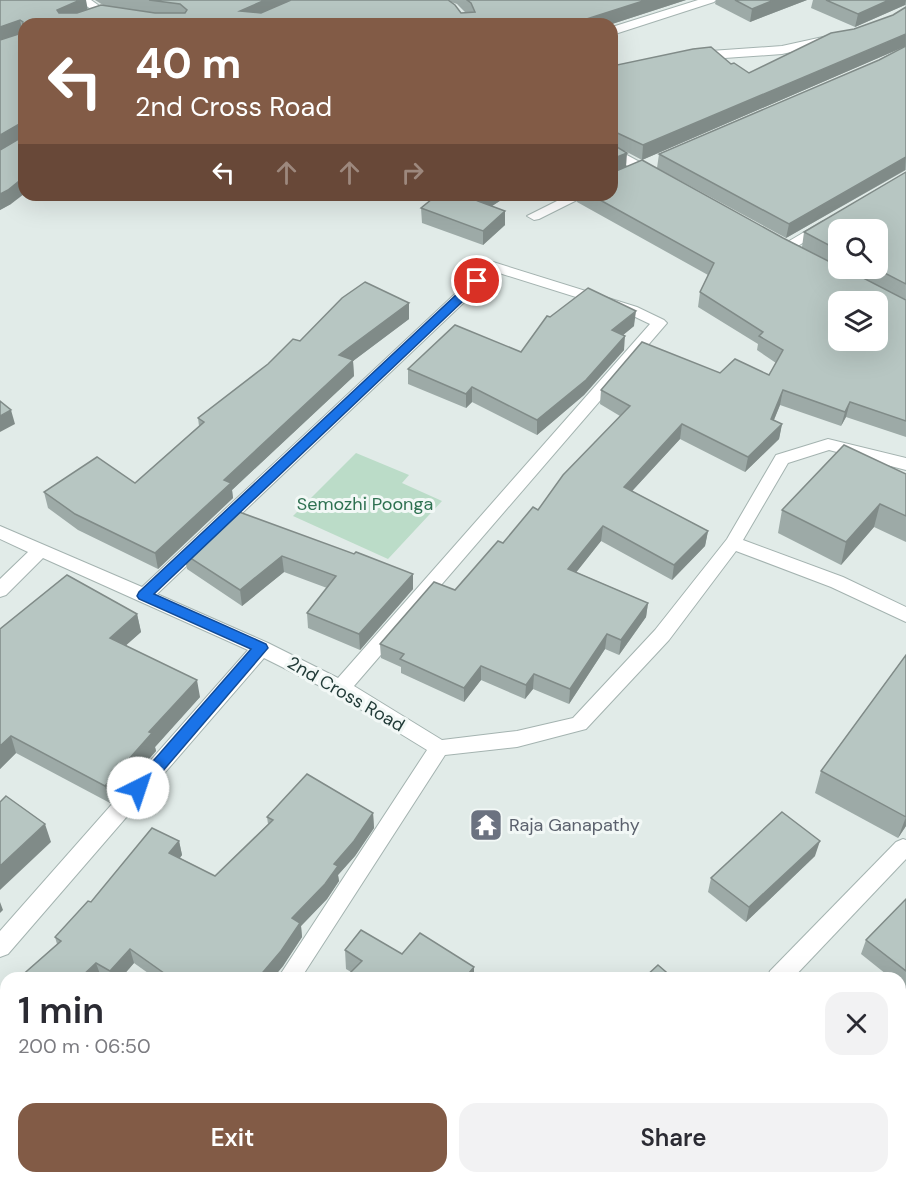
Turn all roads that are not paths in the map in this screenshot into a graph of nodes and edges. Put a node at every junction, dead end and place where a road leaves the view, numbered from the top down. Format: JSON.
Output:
{"nodes":[{"id":1,"x":83,"y":0,"type":"edge"},
{"id":2,"x":710,"y":0,"type":"edge"},
{"id":3,"x":85,"y":18,"type":"edge"},
{"id":4,"x":618,"y":30,"type":"edge"},
{"id":5,"x":842,"y":38,"type":"edge"},
{"id":6,"x":681,"y":58,"type":"edge"},
{"id":7,"x":618,"y":155,"type":"edge"},
{"id":8,"x":660,"y":159,"type":"edge"},
{"id":9,"x":640,"y":167,"type":"junction"},
{"id":10,"x":621,"y":176,"type":"edge"},
{"id":11,"x":671,"y":184,"type":"edge"},
{"id":12,"x":566,"y":201,"type":"edge"},
{"id":13,"x":534,"y":216,"type":"dead end"},
{"id":14,"x":836,"y":218,"type":"edge"},
{"id":15,"x":806,"y":258,"type":"edge"},
{"id":16,"x":906,"y":464,"type":"edge"},
{"id":17,"x":0,"y":532,"type":"edge"},
{"id":18,"x":733,"y":543,"type":"junction"},
{"id":19,"x":39,"y":552,"type":"junction"},
{"id":20,"x":0,"y":590,"type":"edge"},
{"id":21,"x":144,"y":596,"type":"junction"},
{"id":22,"x":906,"y":615,"type":"edge"},
{"id":23,"x":261,"y":648,"type":"junction"},
{"id":24,"x":341,"y":688,"type":"junction"},
{"id":25,"x":439,"y":748,"type":"junction"},
{"id":26,"x":903,"y":848,"type":"dead end"},
{"id":27,"x":0,"y":947,"type":"edge"},
{"id":28,"x":293,"y":972,"type":"edge"},
{"id":29,"x":784,"y":972,"type":"edge"}],
"edges":[{"from":1,"to":3,"type":"street"},
{"from":2,"to":4,"type":"street"},
{"from":5,"to":6,"type":"street"},
{"from":7,"to":9,"type":"street"},
{"from":8,"to":9,"type":"street"},
{"from":9,"to":10,"type":"street"},
{"from":9,"to":11,"type":"street"},
{"from":12,"to":13,"type":"street"},
{"from":14,"to":15,"type":"street"},
{"from":16,"to":18,"type":"street"},
{"from":17,"to":19,"type":"street","name":"2nd Cross Road"},
{"from":18,"to":22,"type":"street"},
{"from":18,"to":25,"type":"street"},
{"from":19,"to":20,"type":"street"},
{"from":19,"to":21,"type":"street","name":"2nd Cross Road"},
{"from":21,"to":23,"type":"street","name":"2nd Cross Road"},
{"from":21,"to":24,"type":"street"},
{"from":23,"to":24,"type":"street","name":"2nd Cross Road"},
{"from":23,"to":27,"type":"street"},
{"from":24,"to":25,"type":"street","name":"2nd Cross Road"},
{"from":25,"to":28,"type":"street"},
{"from":26,"to":29,"type":"street"}]}
